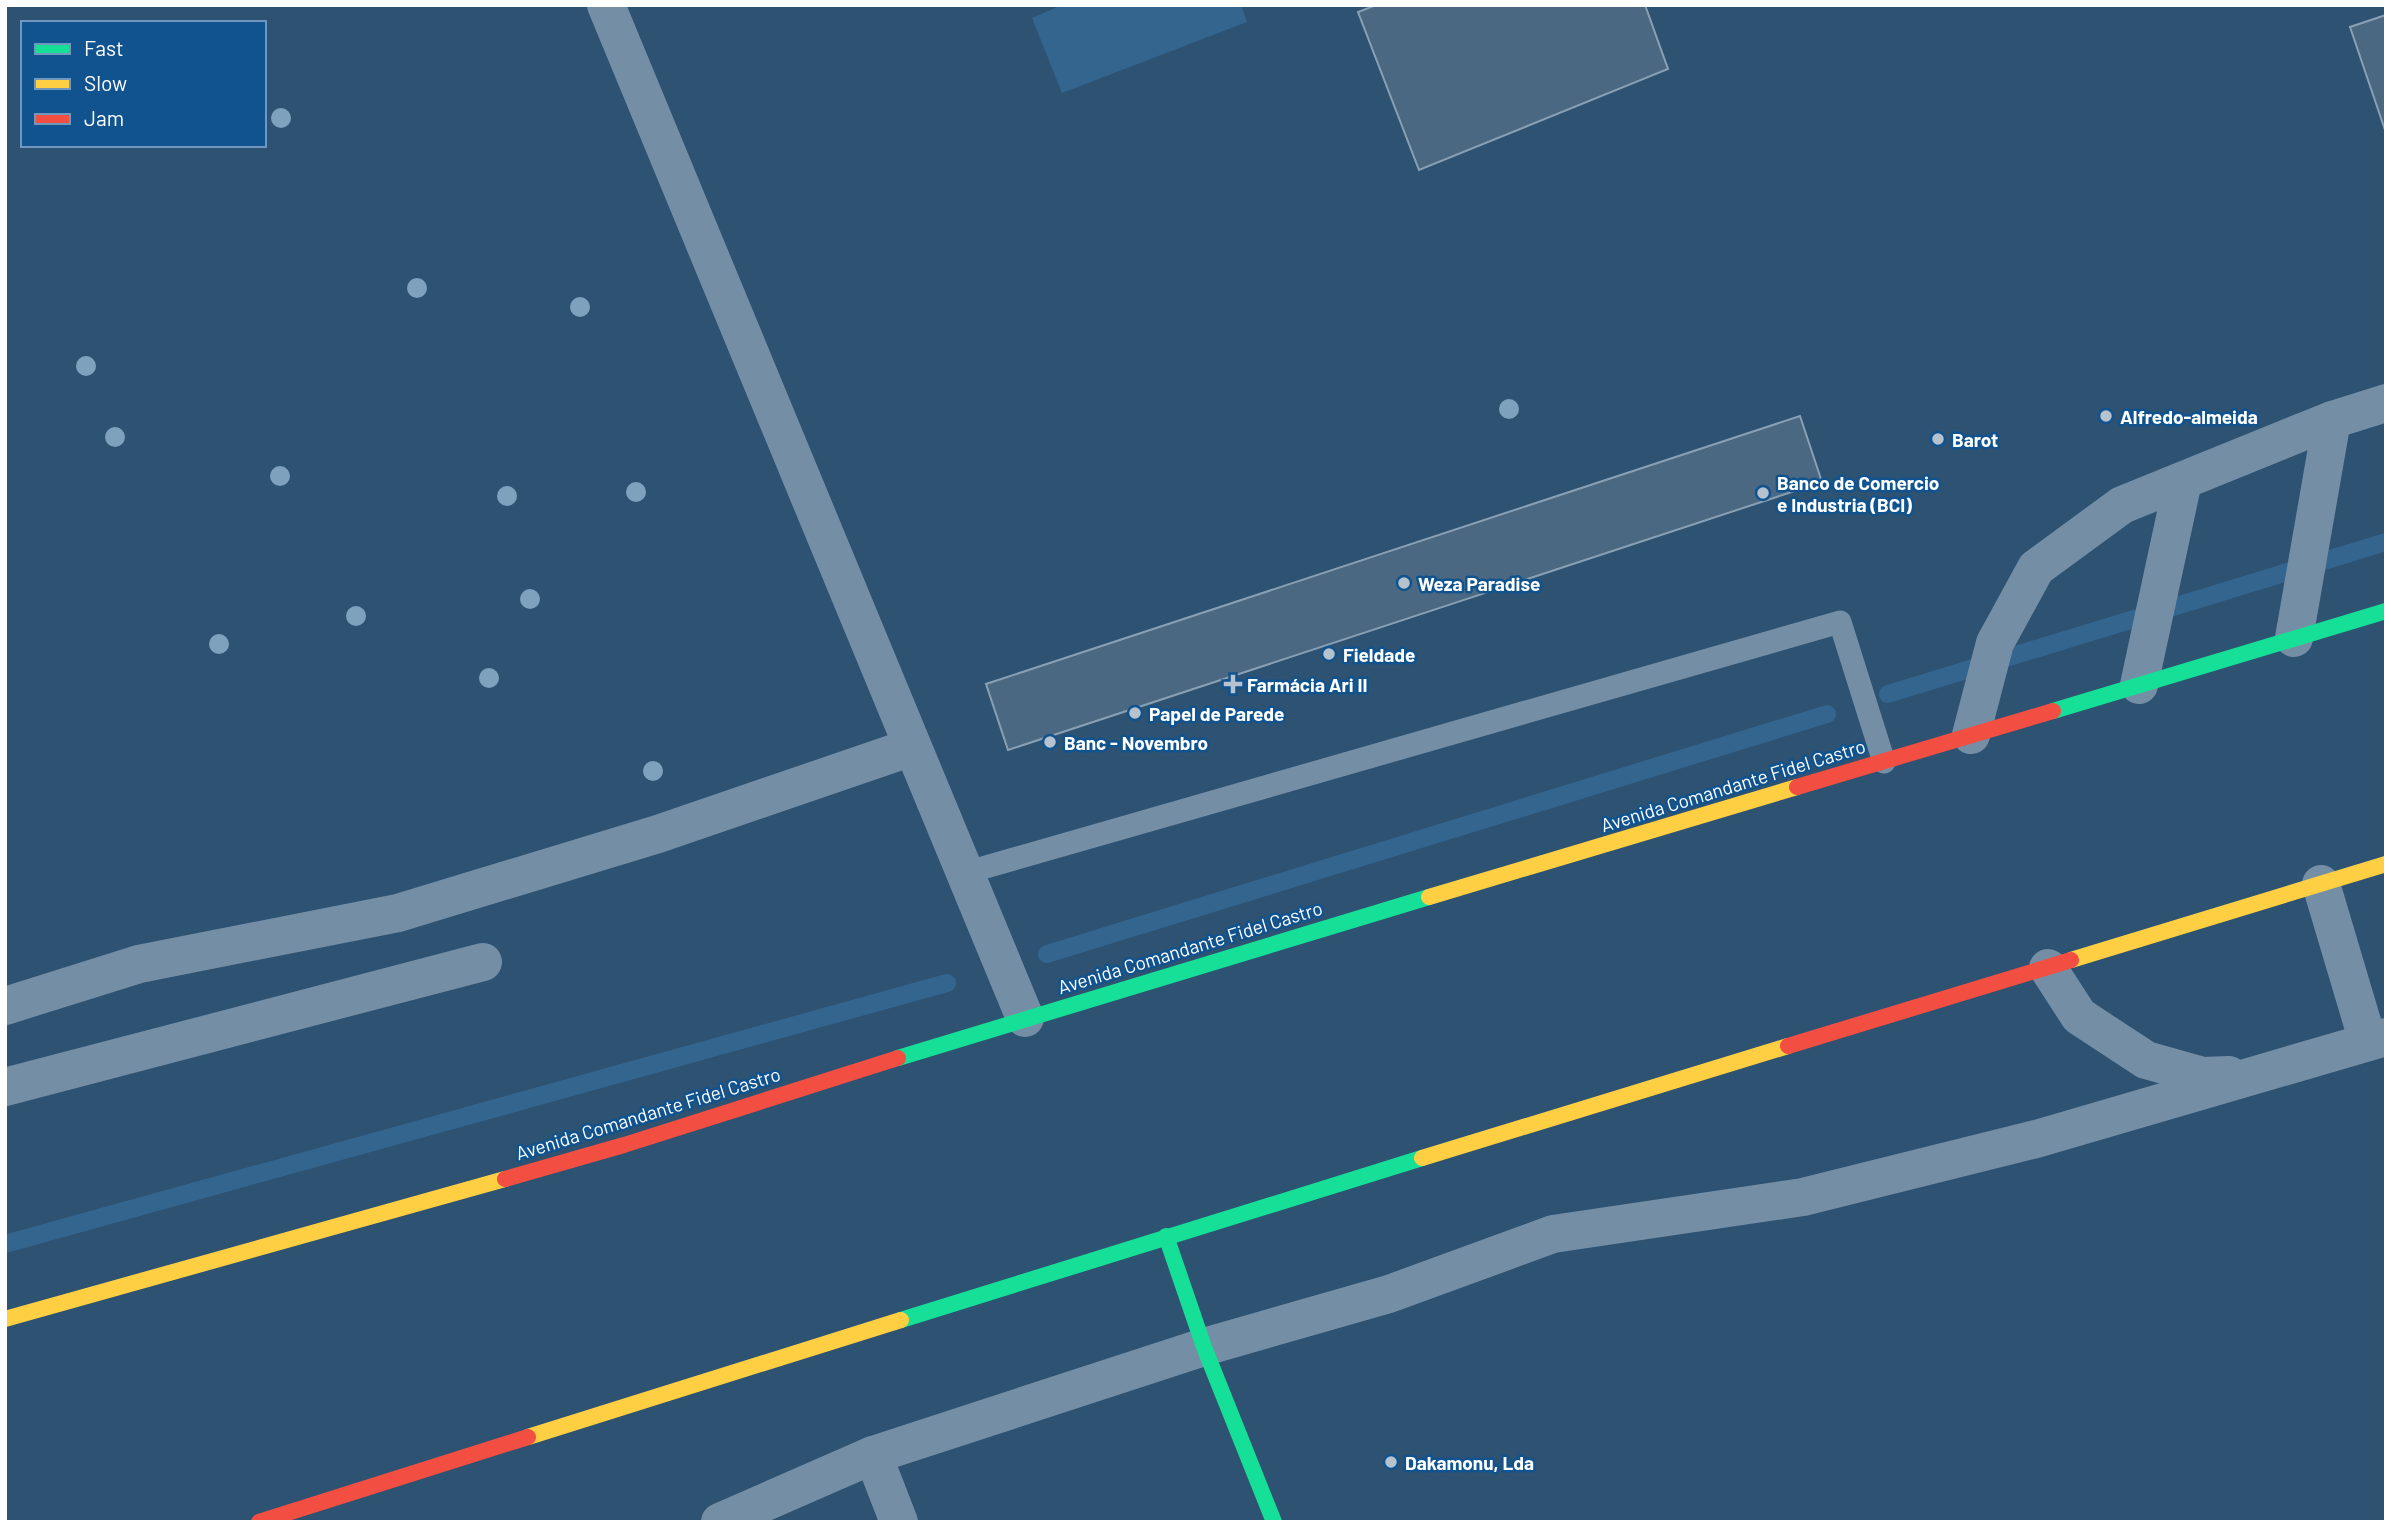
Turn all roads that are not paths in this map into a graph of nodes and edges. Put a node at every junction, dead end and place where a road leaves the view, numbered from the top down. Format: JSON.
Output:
{"nodes":[{"id":1,"x":606,"y":5,"type":"edge"},
{"id":2,"x":2386,"y":403,"type":"edge"},
{"id":3,"x":2332,"y":420,"type":"junction"},
{"id":4,"x":2183,"y":481,"type":"junction"},
{"id":5,"x":2386,"y":611,"type":"edge"},
{"id":6,"x":2294,"y":638,"type":"junction"},
{"id":7,"x":2139,"y":685,"type":"junction"},
{"id":8,"x":1971,"y":735,"type":"junction"},
{"id":9,"x":912,"y":747,"type":"junction"},
{"id":10,"x":1884,"y":762,"type":"junction"},
{"id":11,"x":2386,"y":864,"type":"edge"},
{"id":12,"x":965,"y":873,"type":"junction"},
{"id":13,"x":2321,"y":884,"type":"junction"},
{"id":14,"x":483,"y":962,"type":"dead end"},
{"id":15,"x":2048,"y":968,"type":"junction"},
{"id":16,"x":5,"y":1006,"type":"edge"},
{"id":17,"x":1025,"y":1018,"type":"junction"},
{"id":18,"x":2377,"y":1040,"type":"edge"},
{"id":19,"x":2266,"y":1072,"type":"junction"},
{"id":20,"x":5,"y":1087,"type":"edge"},
{"id":21,"x":1166,"y":1236,"type":"junction"},
{"id":22,"x":5,"y":1319,"type":"edge"},
{"id":23,"x":1204,"y":1347,"type":"junction"},
{"id":24,"x":873,"y":1455,"type":"junction"},
{"id":25,"x":259,"y":1522,"type":"edge"},
{"id":26,"x":720,"y":1522,"type":"edge"},
{"id":27,"x":899,"y":1522,"type":"edge"},
{"id":28,"x":1274,"y":1522,"type":"edge"}],
"edges":[{"from":1,"to":9,"type":"street"},
{"from":2,"to":3,"type":"street"},
{"from":3,"to":4,"type":"street"},
{"from":3,"to":6,"type":"street"},
{"from":4,"to":7,"type":"street"},
{"from":4,"to":8,"type":"street"},
{"from":5,"to":6,"type":"main road","name":"Avenida Comandante Fidel Castro"},
{"from":6,"to":7,"type":"main road","name":"Avenida Comandante Fidel Castro"},
{"from":7,"to":8,"type":"main road","name":"Avenida Comandante Fidel Castro"},
{"from":8,"to":10,"type":"main road","name":"Avenida Comandante Fidel Castro"},
{"from":9,"to":12,"type":"street"},
{"from":9,"to":16,"type":"street"},
{"from":10,"to":12,"type":"lane"},
{"from":10,"to":17,"type":"main road","name":"Avenida Comandante Fidel Castro"},
{"from":11,"to":13,"type":"main road"},
{"from":12,"to":17,"type":"street"},
{"from":13,"to":15,"type":"main road"},
{"from":13,"to":18,"type":"street"},
{"from":14,"to":20,"type":"street"},
{"from":15,"to":19,"type":"street"},
{"from":15,"to":21,"type":"main road"},
{"from":17,"to":22,"type":"main road","name":"Avenida Comandante Fidel Castro"},
{"from":18,"to":19,"type":"street"},
{"from":19,"to":23,"type":"street"},
{"from":21,"to":23,"type":"main road"},
{"from":21,"to":25,"type":"main road"},
{"from":23,"to":24,"type":"street"},
{"from":23,"to":28,"type":"main road"},
{"from":24,"to":26,"type":"street"},
{"from":24,"to":27,"type":"street"}]}
